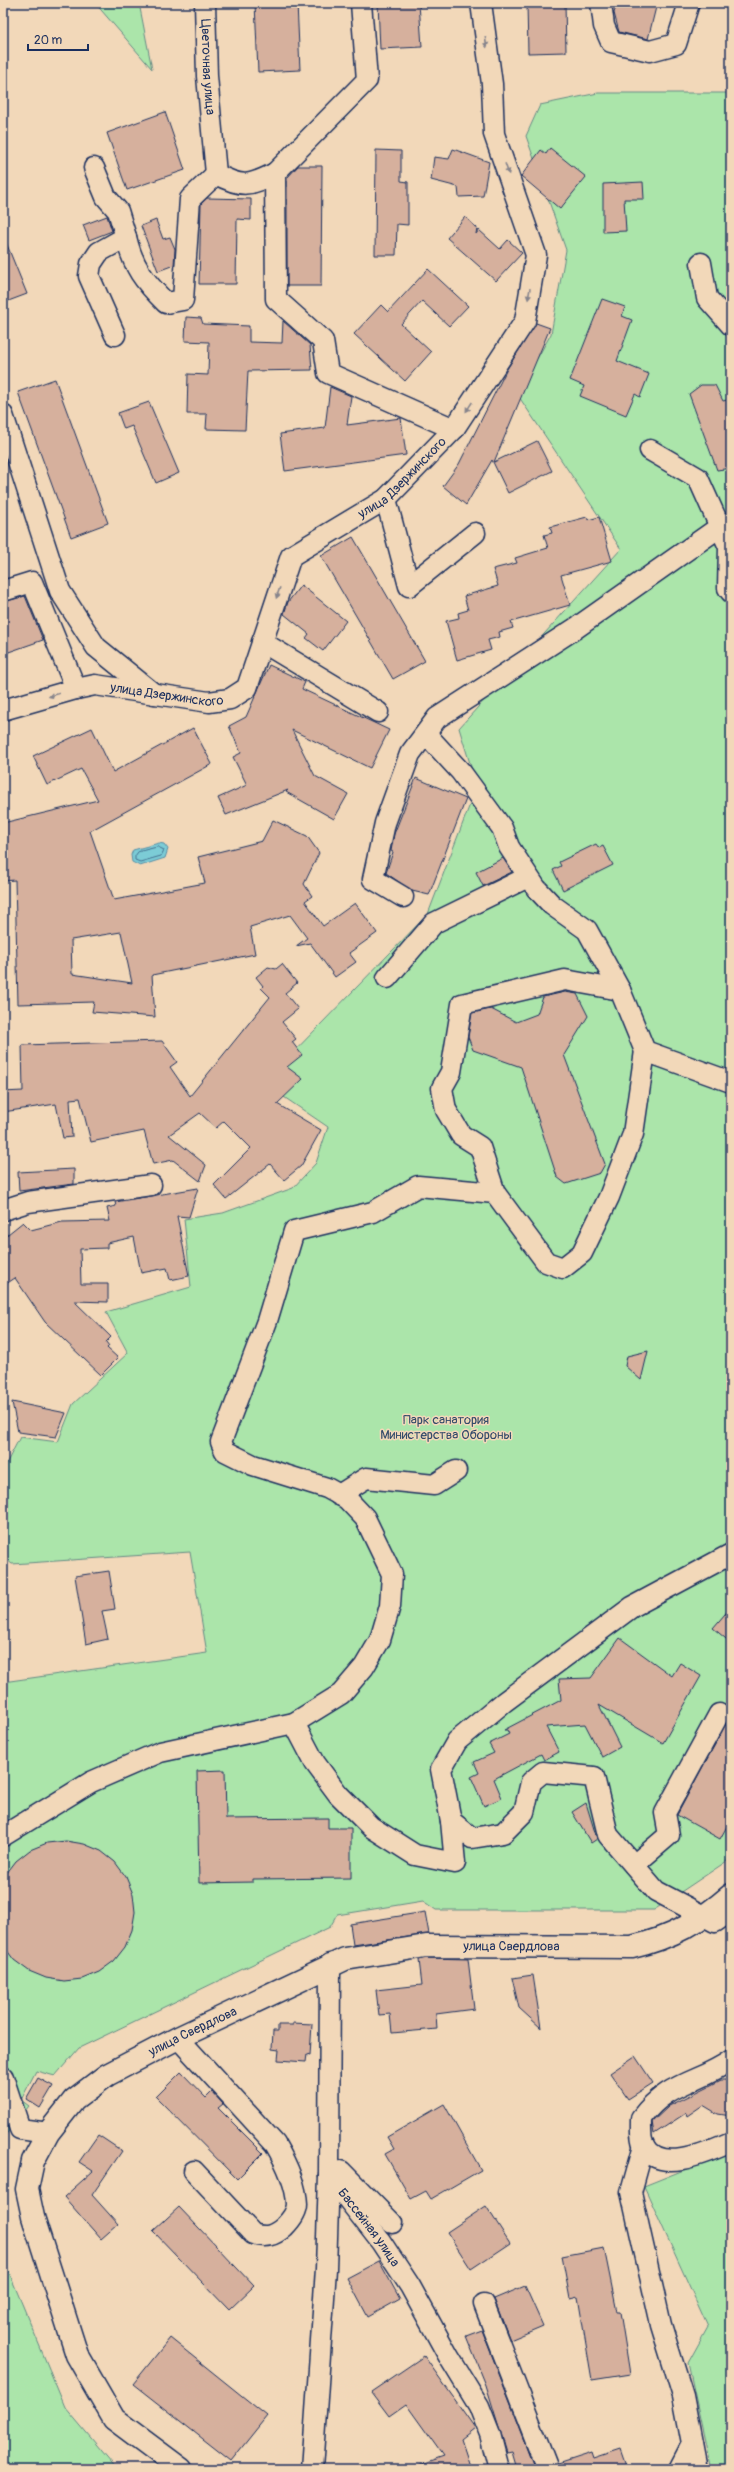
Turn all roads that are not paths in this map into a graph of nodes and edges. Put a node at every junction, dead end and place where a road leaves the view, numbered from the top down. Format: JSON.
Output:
{"nodes":[{"id":1,"x":205,"y":3,"type":"edge"},
{"id":2,"x":361,"y":3,"type":"edge"},
{"id":3,"x":481,"y":3,"type":"edge"},
{"id":4,"x":601,"y":3,"type":"edge"},
{"id":5,"x":690,"y":3,"type":"edge"},
{"id":6,"x":94,"y":168,"type":"dead end"},
{"id":7,"x":275,"y":173,"type":"junction"},
{"id":8,"x":216,"y":174,"type":"junction"},
{"id":9,"x":126,"y":237,"type":"junction"},
{"id":10,"x":702,"y":262,"type":"dead end"},
{"id":11,"x":731,"y":325,"type":"edge"},
{"id":12,"x":115,"y":335,"type":"dead end"},
{"id":13,"x":3,"y":415,"type":"edge"},
{"id":14,"x":454,"y":429,"type":"junction"},
{"id":15,"x":650,"y":450,"type":"dead end"},
{"id":16,"x":386,"y":499,"type":"junction"},
{"id":17,"x":726,"y":524,"type":"edge"},
{"id":18,"x":475,"y":533,"type":"dead end"},
{"id":19,"x":3,"y":591,"type":"edge"},
{"id":20,"x":731,"y":592,"type":"edge"},
{"id":21,"x":262,"y":642,"type":"junction"},
{"id":22,"x":76,"y":689,"type":"junction"},
{"id":23,"x":154,"y":694,"type":"junction"},
{"id":24,"x":3,"y":710,"type":"edge"},
{"id":25,"x":378,"y":712,"type":"dead end"},
{"id":26,"x":426,"y":734,"type":"junction"},
{"id":27,"x":528,"y":877,"type":"junction"},
{"id":28,"x":404,"y":897,"type":"dead end"},
{"id":29,"x":387,"y":978,"type":"dead end"},
{"id":30,"x":620,"y":990,"type":"junction"},
{"id":31,"x":645,"y":1051,"type":"junction"},
{"id":32,"x":731,"y":1082,"type":"edge"},
{"id":33,"x":151,"y":1185,"type":"dead end"},
{"id":34,"x":495,"y":1193,"type":"junction"},
{"id":35,"x":3,"y":1210,"type":"edge"},
{"id":36,"x":456,"y":1471,"type":"dead end"},
{"id":37,"x":339,"y":1495,"type":"junction"},
{"id":38,"x":731,"y":1554,"type":"edge"},
{"id":39,"x":719,"y":1714,"type":"dead end"},
{"id":40,"x":294,"y":1723,"type":"junction"},
{"id":41,"x":451,"y":1821,"type":"junction"},
{"id":42,"x":3,"y":1836,"type":"edge"},
{"id":43,"x":634,"y":1865,"type":"junction"},
{"id":44,"x":731,"y":1895,"type":"edge"},
{"id":45,"x":731,"y":1911,"type":"edge"},
{"id":46,"x":706,"y":1917,"type":"junction"},
{"id":47,"x":330,"y":1964,"type":"junction"},
{"id":48,"x":178,"y":2038,"type":"junction"},
{"id":49,"x":731,"y":2060,"type":"edge"},
{"id":50,"x":3,"y":2077,"type":"edge"},
{"id":51,"x":48,"y":2133,"type":"junction"},
{"id":52,"x":731,"y":2142,"type":"edge"},
{"id":53,"x":644,"y":2145,"type":"junction"},
{"id":54,"x":194,"y":2171,"type":"dead end"},
{"id":55,"x":329,"y":2175,"type":"junction"},
{"id":56,"x":392,"y":2223,"type":"dead end"},
{"id":57,"x":484,"y":2304,"type":"dead end"},
{"id":58,"x":692,"y":2444,"type":"junction"},
{"id":59,"x":181,"y":2469,"type":"edge"},
{"id":60,"x":312,"y":2469,"type":"edge"},
{"id":61,"x":499,"y":2469,"type":"edge"},
{"id":62,"x":548,"y":2469,"type":"edge"},
{"id":63,"x":679,"y":2469,"type":"edge"},
{"id":64,"x":697,"y":2469,"type":"edge"}],
"edges":[{"from":1,"to":8,"type":"street","name":"Цветочная улица"},
{"from":2,"to":7,"type":"street"},
{"from":3,"to":14,"type":"street","name":"улица Дзержинского","one_way":true},
{"from":4,"to":5,"type":"street"},
{"from":6,"to":9,"type":"street"},
{"from":7,"to":8,"type":"street"},
{"from":7,"to":14,"type":"street"},
{"from":8,"to":9,"type":"street"},
{"from":9,"to":12,"type":"street"},
{"from":10,"to":11,"type":"street"},
{"from":13,"to":23,"type":"street"},
{"from":14,"to":16,"type":"street","name":"улица Дзержинского"},
{"from":15,"to":17,"type":"street"},
{"from":16,"to":18,"type":"street"},
{"from":16,"to":21,"type":"street","name":"улица Дзержинского","one_way":true},
{"from":17,"to":20,"type":"street"},
{"from":17,"to":26,"type":"street"},
{"from":19,"to":22,"type":"street"},
{"from":21,"to":23,"type":"street","name":"улица Дзержинского"},
{"from":21,"to":25,"type":"street"},
{"from":22,"to":23,"type":"street","name":"улица Дзержинского"},
{"from":22,"to":24,"type":"street","name":"улица Дзержинского","one_way":true},
{"from":26,"to":27,"type":"street"},
{"from":26,"to":28,"type":"street"},
{"from":27,"to":29,"type":"street"},
{"from":27,"to":30,"type":"street"},
{"from":30,"to":31,"type":"street"},
{"from":30,"to":34,"type":"street"},
{"from":31,"to":32,"type":"street"},
{"from":31,"to":34,"type":"street"},
{"from":33,"to":35,"type":"street"},
{"from":34,"to":37,"type":"street"},
{"from":36,"to":37,"type":"street"},
{"from":37,"to":40,"type":"street"},
{"from":38,"to":41,"type":"street"},
{"from":39,"to":43,"type":"street"},
{"from":40,"to":41,"type":"street"},
{"from":40,"to":42,"type":"street"},
{"from":41,"to":43,"type":"street"},
{"from":43,"to":46,"type":"street"},
{"from":44,"to":46,"type":"main road","name":"улица Свердлова"},
{"from":45,"to":46,"type":"street"},
{"from":46,"to":47,"type":"main road","name":"улица Свердлова"},
{"from":47,"to":48,"type":"main road","name":"улица Свердлова"},
{"from":47,"to":55,"type":"street","name":"Бассейная улица"},
{"from":48,"to":51,"type":"main road","name":"улица Свердлова"},
{"from":48,"to":54,"type":"street"},
{"from":49,"to":53,"type":"street"},
{"from":50,"to":51,"type":"street"},
{"from":51,"to":59,"type":"main road","name":"улица Свердлова"},
{"from":52,"to":53,"type":"street"},
{"from":53,"to":58,"type":"street"},
{"from":55,"to":56,"type":"street"},
{"from":55,"to":60,"type":"street"},
{"from":55,"to":61,"type":"street","name":"Бассейная улица"},
{"from":57,"to":62,"type":"street"},
{"from":58,"to":63,"type":"street"},
{"from":58,"to":64,"type":"street"}]}
